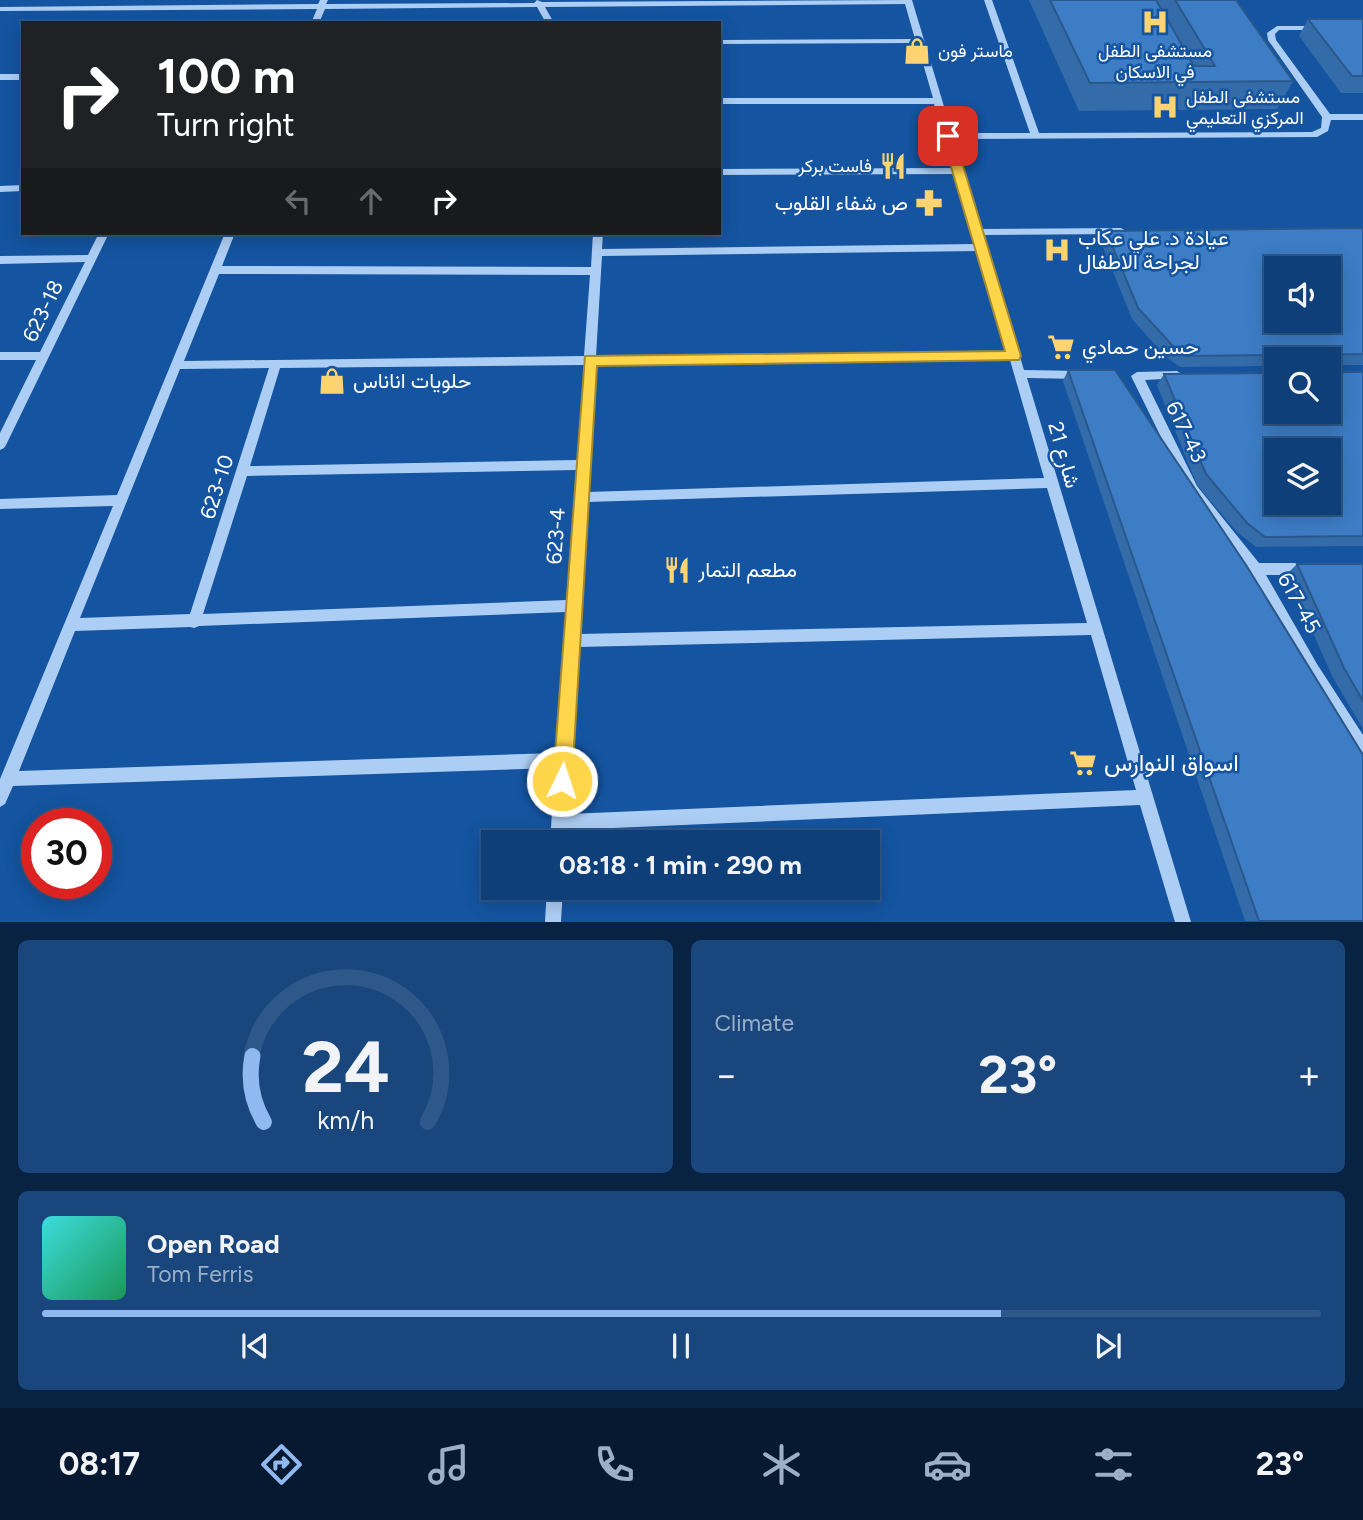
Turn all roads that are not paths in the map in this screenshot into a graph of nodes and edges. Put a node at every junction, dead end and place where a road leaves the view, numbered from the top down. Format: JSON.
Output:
{"nodes":[{"id":1,"x":988,"y":0,"type":"edge"},
{"id":2,"x":538,"y":1,"type":"edge"},
{"id":3,"x":908,"y":1,"type":"edge"},
{"id":4,"x":323,"y":2,"type":"edge"},
{"id":5,"x":0,"y":9,"type":"edge"},
{"id":6,"x":316,"y":21,"type":"edge"},
{"id":7,"x":549,"y":21,"type":"edge"},
{"id":8,"x":1326,"y":28,"type":"edge"},
{"id":9,"x":920,"y":41,"type":"junction"},
{"id":10,"x":721,"y":42,"type":"edge"},
{"id":11,"x":0,"y":77,"type":"edge"},
{"id":12,"x":21,"y":77,"type":"edge"},
{"id":13,"x":721,"y":101,"type":"edge"},
{"id":14,"x":938,"y":101,"type":"junction"},
{"id":15,"x":1328,"y":117,"type":"junction"},
{"id":16,"x":1363,"y":117,"type":"edge"},
{"id":17,"x":948,"y":136,"type":"junction"},
{"id":18,"x":1036,"y":136,"type":"junction"},
{"id":19,"x":958,"y":171,"type":"junction"},
{"id":20,"x":721,"y":172,"type":"edge"},
{"id":21,"x":21,"y":188,"type":"edge"},
{"id":22,"x":0,"y":189,"type":"edge"},
{"id":23,"x":1129,"y":231,"type":"edge"},
{"id":24,"x":978,"y":232,"type":"junction"},
{"id":25,"x":103,"y":235,"type":"edge"},
{"id":26,"x":229,"y":235,"type":"edge"},
{"id":27,"x":598,"y":235,"type":"edge"},
{"id":28,"x":982,"y":247,"type":"junction"},
{"id":29,"x":597,"y":253,"type":"junction"},
{"id":30,"x":90,"y":258,"type":"junction"},
{"id":31,"x":0,"y":260,"type":"edge"},
{"id":32,"x":215,"y":270,"type":"junction"},
{"id":33,"x":596,"y":271,"type":"junction"},
{"id":34,"x":0,"y":356,"type":"edge"},
{"id":35,"x":43,"y":356,"type":"junction"},
{"id":36,"x":1014,"y":356,"type":"junction"},
{"id":37,"x":590,"y":360,"type":"junction"},
{"id":38,"x":275,"y":364,"type":"junction"},
{"id":39,"x":176,"y":365,"type":"junction"},
{"id":40,"x":1020,"y":374,"type":"junction"},
{"id":41,"x":1098,"y":375,"type":"edge"},
{"id":42,"x":1192,"y":375,"type":"edge"},
{"id":43,"x":0,"y":446,"type":"edge"},
{"id":44,"x":583,"y":465,"type":"junction"},
{"id":45,"x":242,"y":471,"type":"junction"},
{"id":46,"x":1052,"y":483,"type":"junction"},
{"id":47,"x":581,"y":497,"type":"junction"},
{"id":48,"x":121,"y":500,"type":"junction"},
{"id":49,"x":0,"y":504,"type":"edge"},
{"id":50,"x":1323,"y":568,"type":"edge"},
{"id":51,"x":1256,"y":569,"type":"junction"},
{"id":52,"x":574,"y":606,"type":"junction"},
{"id":53,"x":194,"y":622,"type":"junction"},
{"id":54,"x":71,"y":625,"type":"junction"},
{"id":55,"x":1095,"y":629,"type":"junction"},
{"id":56,"x":572,"y":641,"type":"junction"},
{"id":57,"x":1363,"y":748,"type":"edge"},
{"id":58,"x":564,"y":760,"type":"junction"},
{"id":59,"x":8,"y":779,"type":"junction"},
{"id":60,"x":1145,"y":797,"type":"junction"},
{"id":61,"x":0,"y":799,"type":"edge"},
{"id":62,"x":559,"y":822,"type":"junction"},
{"id":63,"x":559,"y":830,"type":"edge"},
{"id":64,"x":554,"y":900,"type":"edge"},
{"id":65,"x":553,"y":922,"type":"edge"},
{"id":66,"x":1183,"y":922,"type":"edge"}],
"edges":[{"from":1,"to":18,"type":"street"},
{"from":2,"to":3,"type":"street"},
{"from":2,"to":4,"type":"street"},
{"from":2,"to":7,"type":"street"},
{"from":3,"to":9,"type":"street","name":"شارع 21"},
{"from":4,"to":5,"type":"street"},
{"from":4,"to":6,"type":"street"},
{"from":8,"to":15,"type":"street"},
{"from":9,"to":10,"type":"street"},
{"from":9,"to":14,"type":"street","name":"شارع 21"},
{"from":11,"to":12,"type":"street"},
{"from":13,"to":14,"type":"street"},
{"from":14,"to":17,"type":"street","name":"شارع 21"},
{"from":15,"to":16,"type":"street"},
{"from":15,"to":18,"type":"street"},
{"from":17,"to":18,"type":"street"},
{"from":17,"to":19,"type":"street","name":"شارع 21"},
{"from":19,"to":20,"type":"street"},
{"from":19,"to":24,"type":"street","name":"شارع 21"},
{"from":21,"to":22,"type":"street"},
{"from":23,"to":24,"type":"street"},
{"from":24,"to":28,"type":"street","name":"شارع 21"},
{"from":25,"to":30,"type":"street","name":"623-18"},
{"from":26,"to":32,"type":"street"},
{"from":27,"to":29,"type":"street","name":"623-4"},
{"from":28,"to":29,"type":"street"},
{"from":28,"to":36,"type":"street","name":"شارع 21"},
{"from":29,"to":33,"type":"street","name":"623-4"},
{"from":30,"to":31,"type":"street"},
{"from":30,"to":35,"type":"street","name":"623-18"},
{"from":32,"to":33,"type":"street"},
{"from":32,"to":39,"type":"street"},
{"from":33,"to":37,"type":"street","name":"623-4"},
{"from":34,"to":35,"type":"street"},
{"from":35,"to":43,"type":"street","name":"623-18"},
{"from":36,"to":37,"type":"street"},
{"from":36,"to":40,"type":"street","name":"شارع 21"},
{"from":37,"to":38,"type":"street"},
{"from":37,"to":44,"type":"street","name":"623-4"},
{"from":38,"to":39,"type":"street"},
{"from":38,"to":45,"type":"street","name":"623-10"},
{"from":39,"to":48,"type":"street"},
{"from":40,"to":41,"type":"street"},
{"from":40,"to":46,"type":"street","name":"شارع 21"},
{"from":42,"to":51,"type":"street","name":"617-43"},
{"from":44,"to":45,"type":"street"},
{"from":44,"to":47,"type":"street","name":"623-4"},
{"from":45,"to":53,"type":"street","name":"623-10"},
{"from":46,"to":47,"type":"street"},
{"from":46,"to":55,"type":"street","name":"شارع 21"},
{"from":47,"to":52,"type":"street","name":"623-4"},
{"from":48,"to":49,"type":"street"},
{"from":48,"to":54,"type":"street"},
{"from":50,"to":51,"type":"street","name":"617-45"},
{"from":51,"to":57,"type":"street","name":"617-45"},
{"from":52,"to":53,"type":"street"},
{"from":52,"to":56,"type":"street","name":"623-4"},
{"from":53,"to":54,"type":"street"},
{"from":54,"to":59,"type":"street"},
{"from":55,"to":56,"type":"street"},
{"from":55,"to":60,"type":"street","name":"شارع 21"},
{"from":56,"to":58,"type":"street","name":"623-4"},
{"from":58,"to":59,"type":"street"},
{"from":58,"to":62,"type":"street","name":"623-4"},
{"from":59,"to":61,"type":"street"},
{"from":60,"to":62,"type":"street"},
{"from":60,"to":66,"type":"street","name":"شارع 21"},
{"from":62,"to":63,"type":"street","name":"623-4"},
{"from":64,"to":65,"type":"street"}]}
